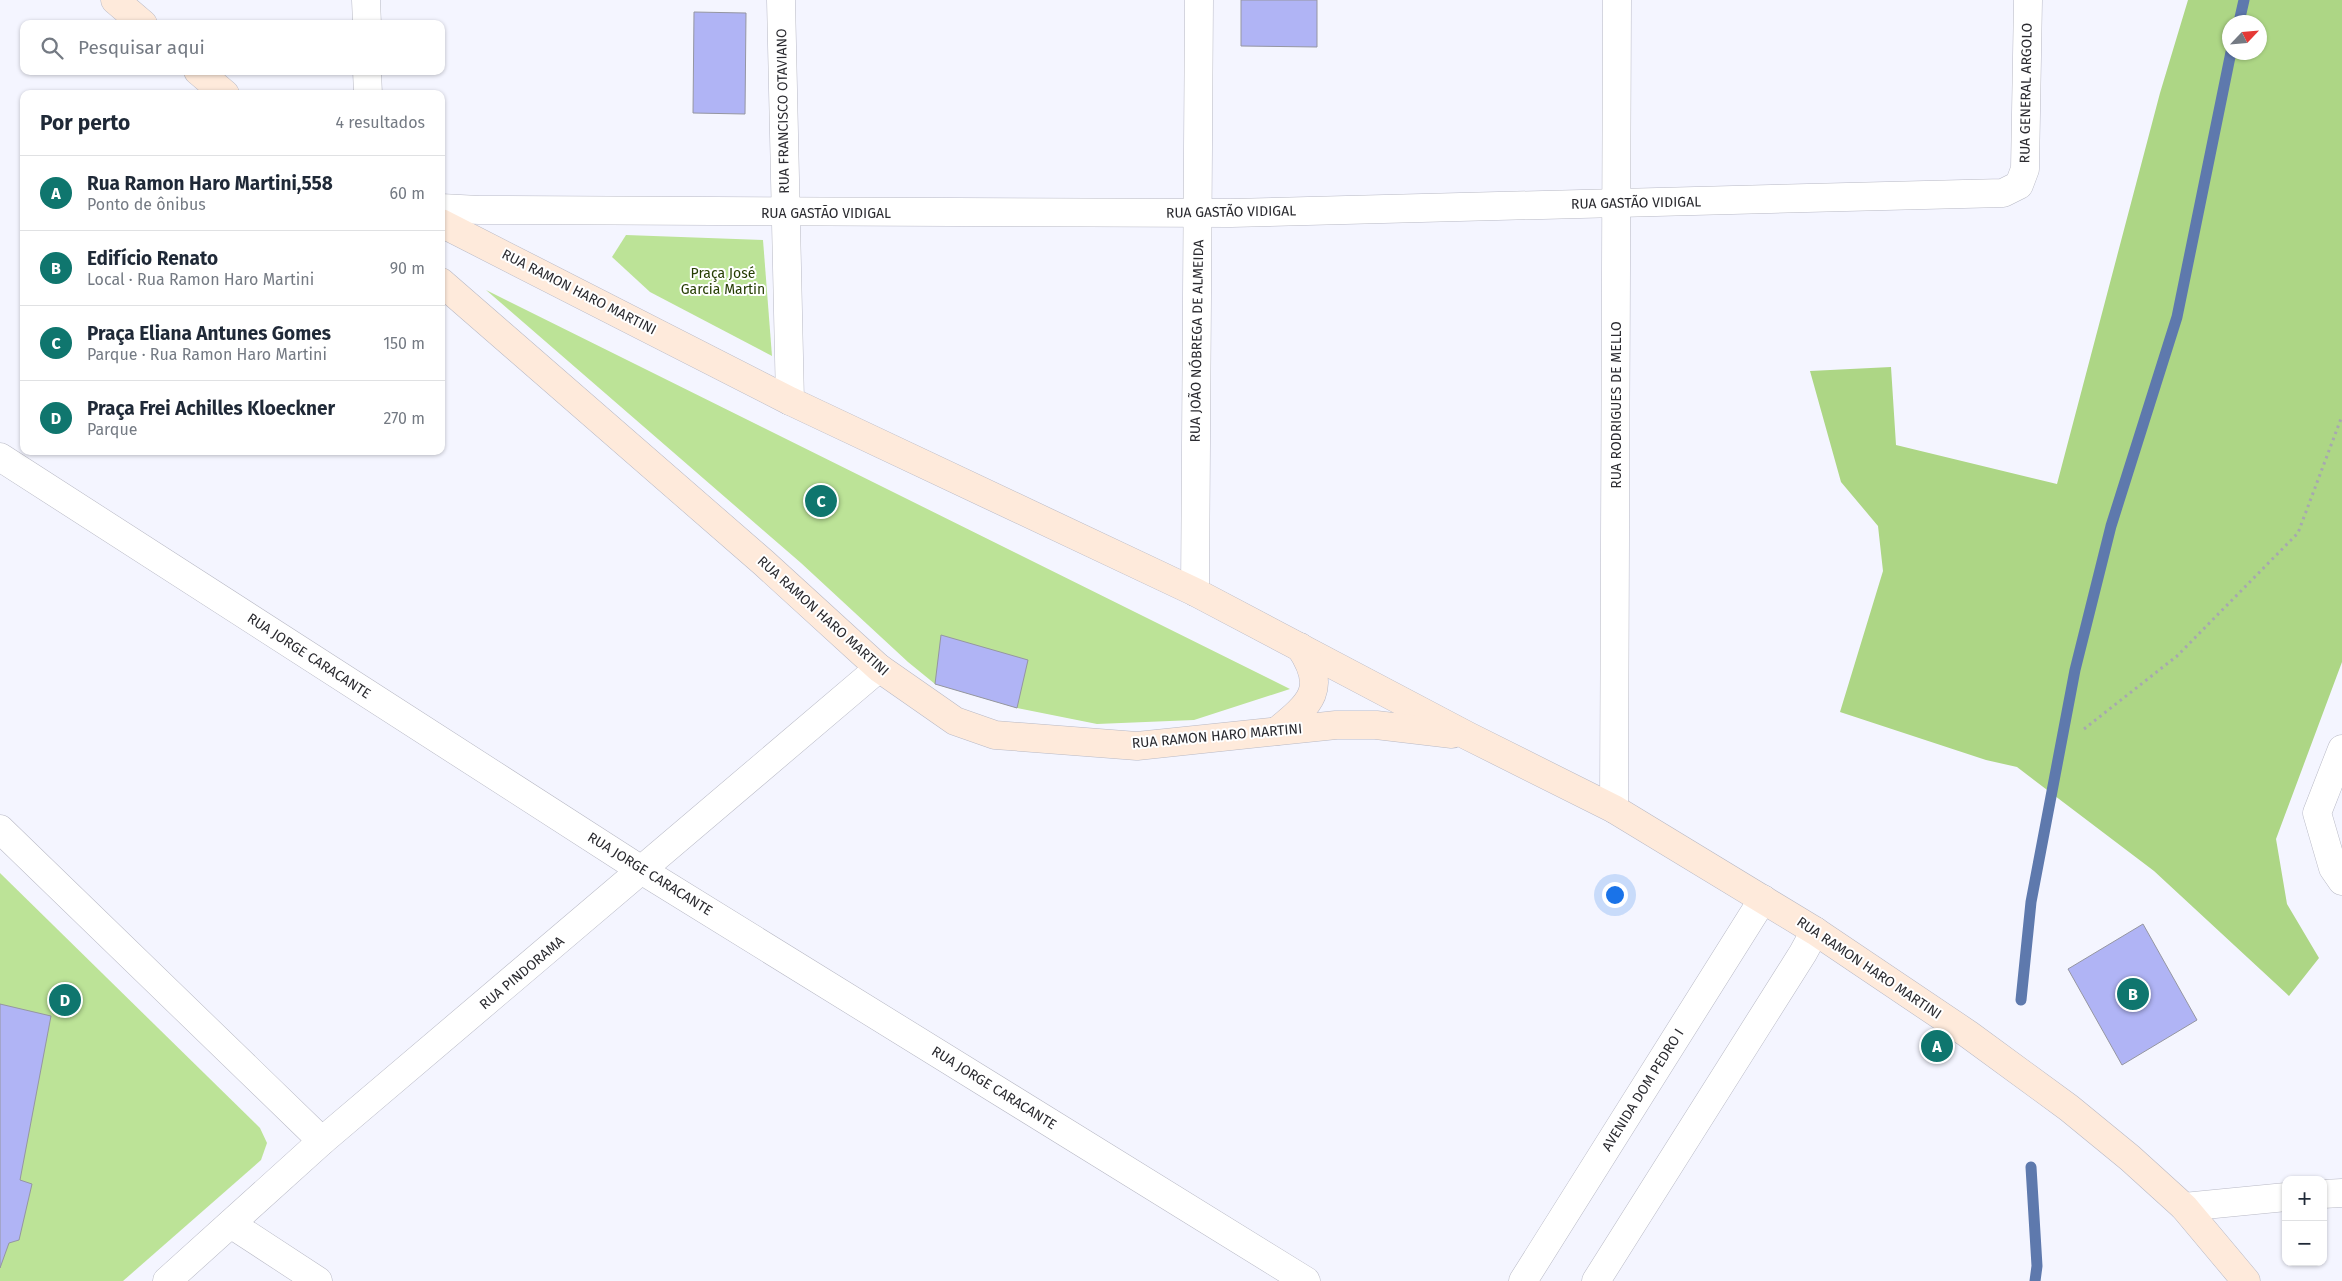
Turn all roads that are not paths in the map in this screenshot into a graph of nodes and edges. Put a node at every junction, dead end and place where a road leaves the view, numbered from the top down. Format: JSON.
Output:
{"nodes":[{"id":1,"x":115,"y":0,"type":"edge"},
{"id":2,"x":366,"y":0,"type":"edge"},
{"id":3,"x":782,"y":0,"type":"edge"},
{"id":4,"x":1199,"y":0,"type":"edge"},
{"id":5,"x":1617,"y":0,"type":"edge"},
{"id":6,"x":2028,"y":0,"type":"edge"},
{"id":7,"x":138,"y":20,"type":"edge"},
{"id":8,"x":367,"y":20,"type":"edge"},
{"id":9,"x":203,"y":75,"type":"edge"},
{"id":10,"x":367,"y":75,"type":"edge"},
{"id":11,"x":220,"y":90,"type":"edge"},
{"id":12,"x":368,"y":90,"type":"edge"},
{"id":13,"x":2019,"y":185,"type":"joint"},
{"id":14,"x":1617,"y":203,"type":"junction"},
{"id":15,"x":445,"y":208,"type":"edge"},
{"id":16,"x":785,"y":213,"type":"junction"},
{"id":17,"x":1198,"y":214,"type":"junction"},
{"id":18,"x":445,"y":224,"type":"edge"},
{"id":19,"x":445,"y":285,"type":"edge"},
{"id":20,"x":790,"y":401,"type":"junction"},
{"id":21,"x":0,"y":457,"type":"edge"},
{"id":22,"x":1195,"y":592,"type":"junction"},
{"id":23,"x":1300,"y":647,"type":"junction"},
{"id":24,"x":879,"y":668,"type":"junction"},
{"id":25,"x":1277,"y":731,"type":"junction"},
{"id":26,"x":1468,"y":736,"type":"junction"},
{"id":27,"x":2342,"y":749,"type":"edge"},
{"id":28,"x":1614,"y":809,"type":"junction"},
{"id":29,"x":0,"y":829,"type":"edge"},
{"id":30,"x":643,"y":871,"type":"junction"},
{"id":31,"x":2338,"y":874,"type":"edge"},
{"id":32,"x":1763,"y":899,"type":"junction"},
{"id":33,"x":1814,"y":931,"type":"junction"},
{"id":34,"x":322,"y":1141,"type":"junction"},
{"id":35,"x":2342,"y":1193,"type":"edge"},
{"id":36,"x":2327,"y":1194,"type":"edge"},
{"id":37,"x":2282,"y":1197,"type":"edge"},
{"id":38,"x":2184,"y":1207,"type":"junction"},
{"id":39,"x":231,"y":1224,"type":"junction"},
{"id":40,"x":2240,"y":1276,"type":"edge"},
{"id":41,"x":167,"y":1281,"type":"edge"},
{"id":42,"x":318,"y":1281,"type":"edge"},
{"id":43,"x":1306,"y":1281,"type":"edge"},
{"id":44,"x":1522,"y":1281,"type":"edge"},
{"id":45,"x":1596,"y":1281,"type":"edge"}],
"edges":[{"from":1,"to":7,"type":"main road"},
{"from":2,"to":8,"type":"street"},
{"from":3,"to":16,"type":"street","name":"RUA FRANCISCO OTAVIANO"},
{"from":4,"to":17,"type":"street","name":"RUA JOÃO NÓBREGA DE ALMEIDA"},
{"from":5,"to":14,"type":"street","name":"RUA RODRIGUES DE MELLO"},
{"from":6,"to":13,"type":"street","name":"RUA GENERAL ARGOLO"},
{"from":9,"to":11,"type":"main road"},
{"from":10,"to":12,"type":"street"},
{"from":13,"to":14,"type":"street","name":"RUA GASTÃO VIDIGAL"},
{"from":14,"to":17,"type":"street","name":"RUA GASTÃO VIDIGAL"},
{"from":14,"to":28,"type":"street","name":"RUA RODRIGUES DE MELLO"},
{"from":15,"to":16,"type":"street","name":"RUA GASTÃO VIDIGAL"},
{"from":16,"to":17,"type":"street","name":"RUA GASTÃO VIDIGAL"},
{"from":16,"to":20,"type":"street","name":"RUA FRANCISCO OTAVIANO"},
{"from":17,"to":22,"type":"street","name":"RUA JOÃO NÓBREGA DE ALMEIDA"},
{"from":18,"to":20,"type":"main road","name":"RUA RAMON HARO MARTINI"},
{"from":19,"to":24,"type":"main road","name":"RUA RAMON HARO MARTINI"},
{"from":20,"to":22,"type":"main road","name":"RUA RAMON HARO MARTINI"},
{"from":21,"to":30,"type":"street","name":"RUA JORGE CARACANTE"},
{"from":22,"to":23,"type":"main road","name":"RUA RAMON HARO MARTINI"},
{"from":23,"to":25,"type":"main road"},
{"from":23,"to":26,"type":"main road","name":"RUA RAMON HARO MARTINI"},
{"from":24,"to":25,"type":"main road","name":"RUA RAMON HARO MARTINI"},
{"from":24,"to":30,"type":"street","name":"RUA PINDORAMA"},
{"from":25,"to":26,"type":"main road","name":"RUA RAMON HARO MARTINI"},
{"from":26,"to":28,"type":"main road","name":"RUA RAMON HARO MARTINI"},
{"from":27,"to":31,"type":"street"},
{"from":28,"to":32,"type":"main road","name":"RUA RAMON HARO MARTINI"},
{"from":29,"to":34,"type":"street"},
{"from":30,"to":34,"type":"street","name":"RUA PINDORAMA"},
{"from":30,"to":43,"type":"street","name":"RUA JORGE CARACANTE"},
{"from":32,"to":33,"type":"main road","name":"RUA RAMON HARO MARTINI"},
{"from":32,"to":44,"type":"street","name":"AVENIDA DOM PEDRO I"},
{"from":33,"to":38,"type":"main road","name":"RUA RAMON HARO MARTINI"},
{"from":33,"to":45,"type":"street"},
{"from":34,"to":39,"type":"street","name":"RUA PINDORAMA"},
{"from":35,"to":36,"type":"street"},
{"from":37,"to":38,"type":"street"},
{"from":38,"to":40,"type":"main road","name":"RUA RAMON HARO MARTINI"},
{"from":39,"to":41,"type":"street","name":"RUA PINDORAMA"},
{"from":39,"to":42,"type":"street"}]}
